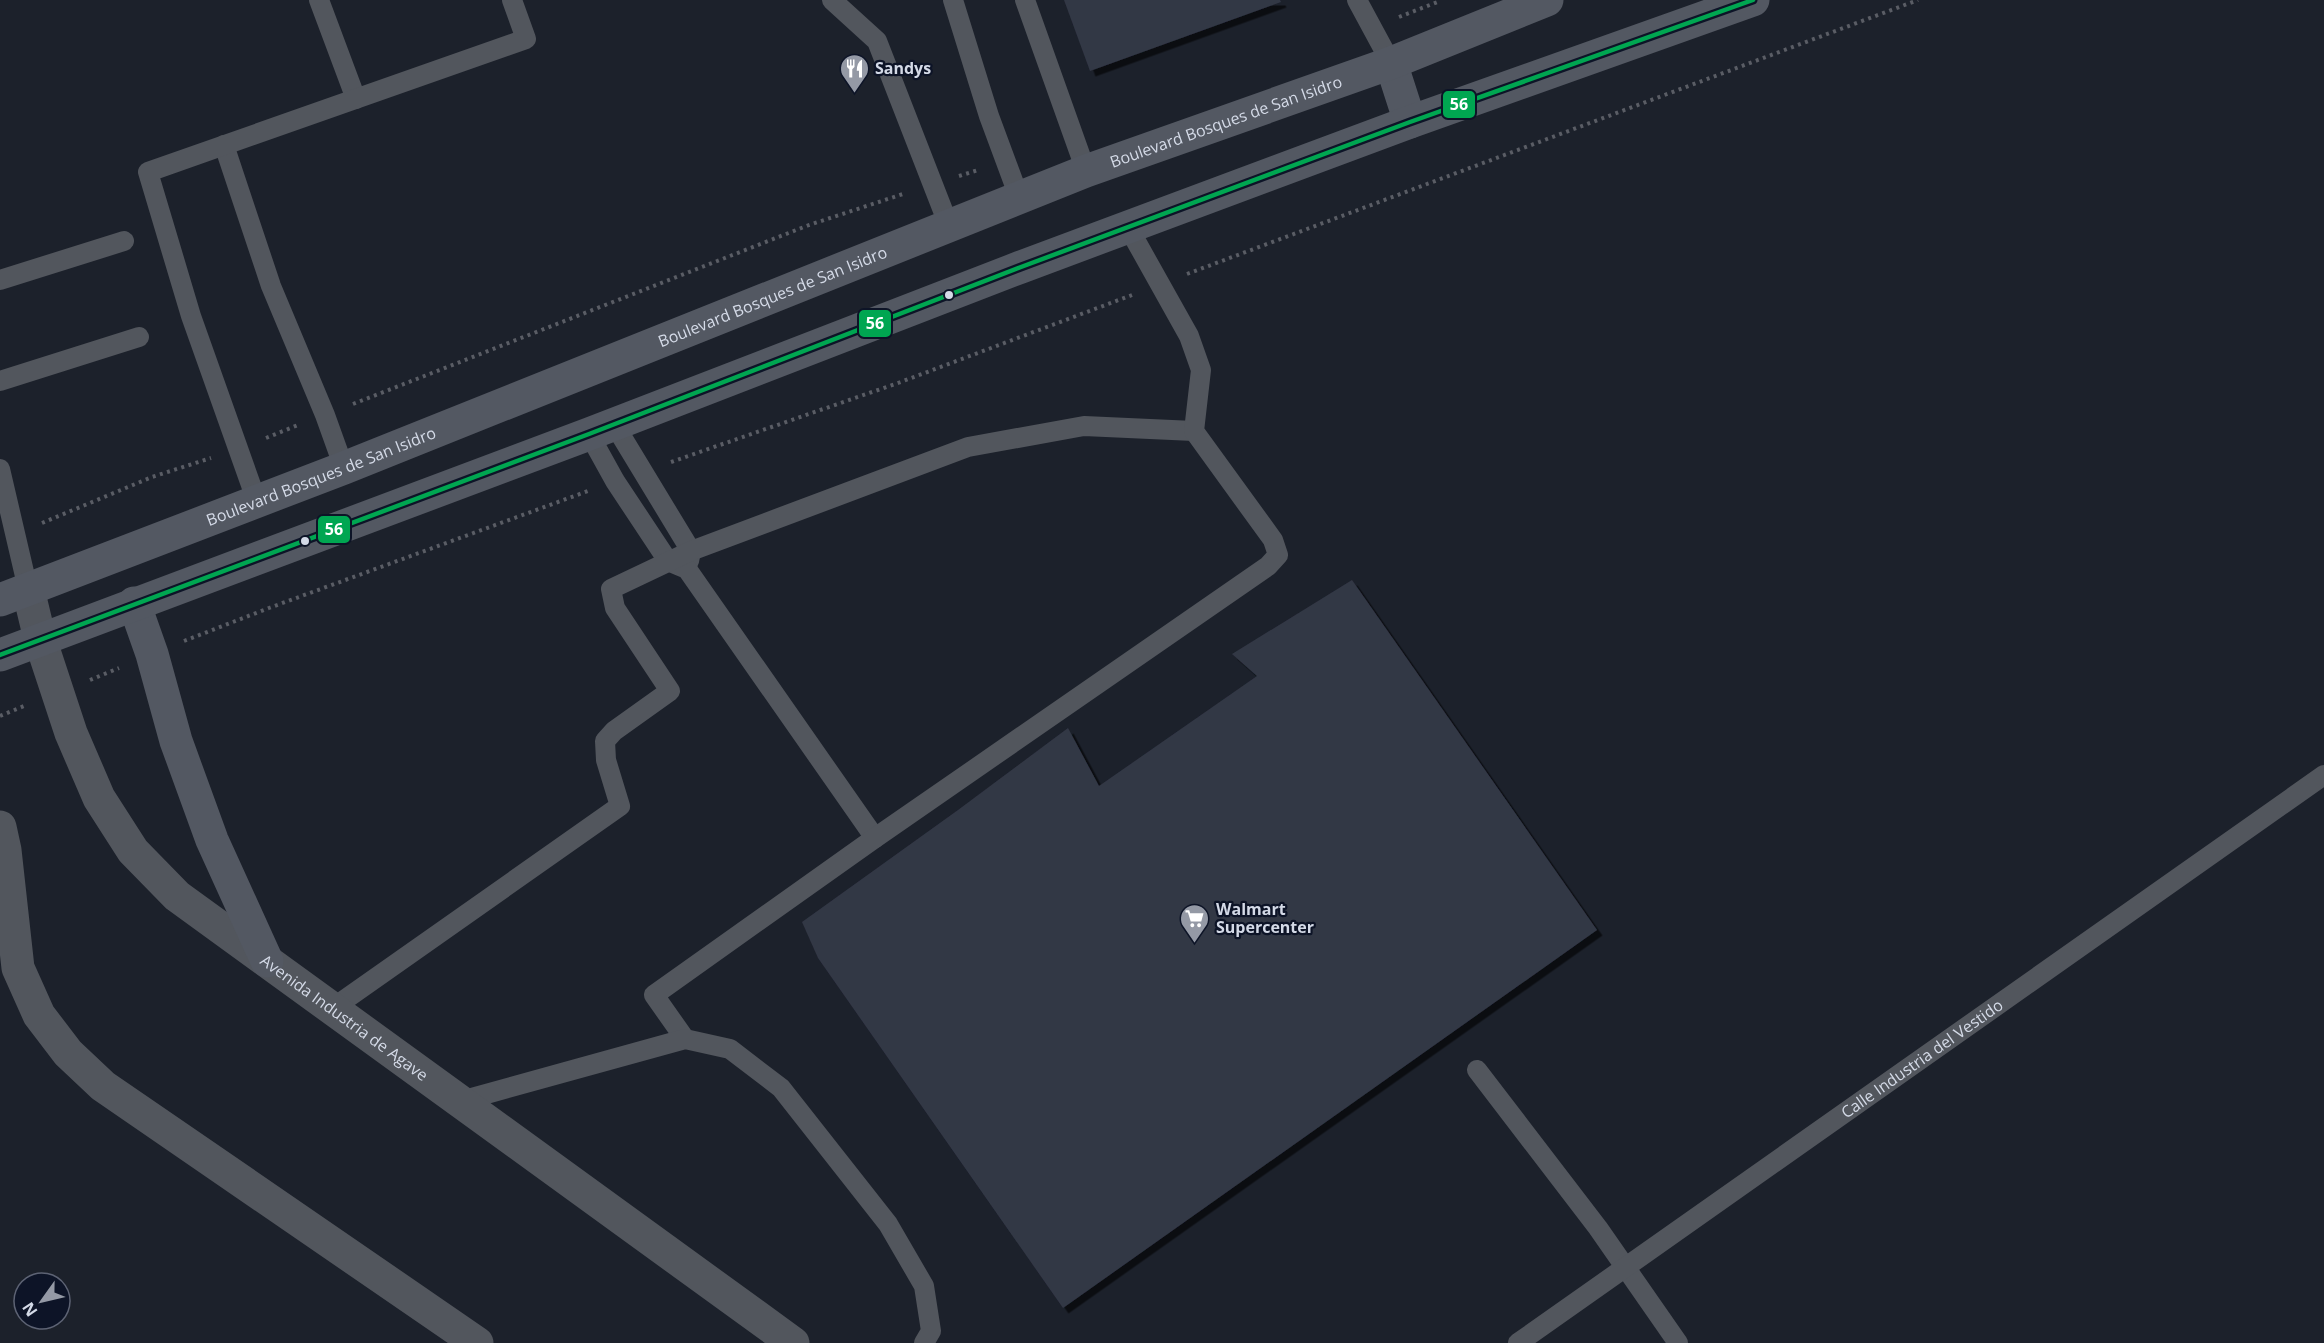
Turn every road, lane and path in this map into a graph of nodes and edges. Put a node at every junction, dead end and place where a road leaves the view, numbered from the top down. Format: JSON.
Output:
{"nodes":[{"id":1,"x":319,"y":0,"type":"edge"},
{"id":2,"x":512,"y":0,"type":"edge"},
{"id":3,"x":832,"y":0,"type":"edge"},
{"id":4,"x":953,"y":0,"type":"edge"},
{"id":5,"x":1025,"y":0,"type":"edge"},
{"id":6,"x":1357,"y":0,"type":"edge"},
{"id":7,"x":1443,"y":0,"type":"edge"},
{"id":8,"x":1547,"y":0,"type":"edge"},
{"id":9,"x":1753,"y":0,"type":"edge"},
{"id":10,"x":1918,"y":0,"type":"edge"},
{"id":11,"x":1372,"y":27,"type":"junction"},
{"id":12,"x":1391,"y":63,"type":"junction"},
{"id":13,"x":356,"y":99,"type":"junction"},
{"id":14,"x":1410,"y":122,"type":"junction"},
{"id":15,"x":224,"y":145,"type":"junction"},
{"id":16,"x":1006,"y":160,"type":"junction"},
{"id":17,"x":1086,"y":171,"type":"junction"},
{"id":18,"x":933,"y":185,"type":"junction"},
{"id":19,"x":1019,"y":197,"type":"junction"},
{"id":20,"x":949,"y":226,"type":"junction"},
{"id":21,"x":1128,"y":227,"type":"junction"},
{"id":22,"x":124,"y":241,"type":"dead end"},
{"id":23,"x":0,"y":279,"type":"edge"},
{"id":24,"x":1160,"y":285,"type":"junction"},
{"id":25,"x":139,"y":337,"type":"dead end"},
{"id":26,"x":0,"y":381,"type":"edge"},
{"id":27,"x":325,"y":415,"type":"junction"},
{"id":28,"x":601,"y":429,"type":"junction"},
{"id":29,"x":1194,"y":431,"type":"junction"},
{"id":30,"x":238,"y":449,"type":"junction"},
{"id":31,"x":0,"y":468,"type":"edge"},
{"id":32,"x":344,"y":468,"type":"junction"},
{"id":33,"x":641,"y":472,"type":"junction"},
{"id":34,"x":615,"y":482,"type":"junction"},
{"id":35,"x":257,"y":501,"type":"junction"},
{"id":36,"x":16,"y":533,"type":"junction"},
{"id":37,"x":689,"y":560,"type":"junction"},
{"id":38,"x":668,"y":561,"type":"junction"},
{"id":39,"x":14,"y":595,"type":"edge"},
{"id":40,"x":134,"y":603,"type":"junction"},
{"id":41,"x":40,"y":639,"type":"junction"},
{"id":42,"x":152,"y":654,"type":"junction"},
{"id":43,"x":0,"y":655,"type":"edge"},
{"id":44,"x":58,"y":693,"type":"junction"},
{"id":45,"x":0,"y":716,"type":"edge"},
{"id":46,"x":2324,"y":776,"type":"edge"},
{"id":47,"x":0,"y":827,"type":"edge"},
{"id":48,"x":875,"y":838,"type":"junction"},
{"id":49,"x":267,"y":961,"type":"junction"},
{"id":50,"x":333,"y":1008,"type":"junction"},
{"id":51,"x":685,"y":1039,"type":"junction"},
{"id":52,"x":1477,"y":1070,"type":"dead end"},
{"id":53,"x":462,"y":1101,"type":"junction"},
{"id":54,"x":1626,"y":1268,"type":"junction"},
{"id":55,"x":477,"y":1343,"type":"edge"},
{"id":56,"x":793,"y":1343,"type":"edge"},
{"id":57,"x":924,"y":1343,"type":"edge"},
{"id":58,"x":1518,"y":1343,"type":"edge"},
{"id":59,"x":1678,"y":1343,"type":"edge"}],
"edges":[{"from":1,"to":13,"type":"lane"},
{"from":2,"to":13,"type":"lane"},
{"from":3,"to":18,"type":"lane"},
{"from":4,"to":16,"type":"lane"},
{"from":5,"to":17,"type":"lane"},
{"from":6,"to":11,"type":"lane"},
{"from":7,"to":11,"type":"path"},
{"from":8,"to":12,"type":"main road","name":"Boulevard Bosques de San Isidro"},
{"from":9,"to":14,"type":"main road"},
{"from":10,"to":24,"type":"path"},
{"from":11,"to":12,"type":"lane"},
{"from":12,"to":14,"type":"main road"},
{"from":12,"to":17,"type":"main road","name":"Boulevard Bosques de San Isidro"},
{"from":13,"to":15,"type":"lane"},
{"from":14,"to":21,"type":"main road"},
{"from":15,"to":27,"type":"lane"},
{"from":15,"to":30,"type":"lane"},
{"from":16,"to":18,"type":"path"},
{"from":16,"to":19,"type":"lane"},
{"from":17,"to":19,"type":"main road","name":"Boulevard Bosques de San Isidro"},
{"from":18,"to":20,"type":"lane"},
{"from":18,"to":27,"type":"path"},
{"from":19,"to":20,"type":"main road","name":"Boulevard Bosques de San Isidro"},
{"from":20,"to":32,"type":"main road","name":"Boulevard Bosques de San Isidro"},
{"from":21,"to":24,"type":"lane"},
{"from":21,"to":28,"type":"main road"},
{"from":22,"to":23,"type":"lane"},
{"from":24,"to":29,"type":"lane"},
{"from":24,"to":33,"type":"path"},
{"from":25,"to":26,"type":"lane"},
{"from":27,"to":30,"type":"path"},
{"from":27,"to":32,"type":"lane"},
{"from":28,"to":33,"type":"lane"},
{"from":28,"to":34,"type":"lane"},
{"from":28,"to":40,"type":"main road"},
{"from":29,"to":37,"type":"lane"},
{"from":29,"to":48,"type":"lane"},
{"from":30,"to":35,"type":"lane"},
{"from":30,"to":36,"type":"path"},
{"from":31,"to":36,"type":"lane"},
{"from":32,"to":35,"type":"main road","name":"Boulevard Bosques de San Isidro"},
{"from":33,"to":37,"type":"lane"},
{"from":34,"to":38,"type":"lane"},
{"from":34,"to":42,"type":"path"},
{"from":35,"to":39,"type":"main road","name":"Boulevard Bosques de San Isidro"},
{"from":36,"to":39,"type":"lane"},
{"from":37,"to":38,"type":"lane"},
{"from":37,"to":48,"type":"lane"},
{"from":38,"to":50,"type":"lane"},
{"from":39,"to":41,"type":"street","name":"Avenida Industria de Agave"},
{"from":40,"to":41,"type":"main road"},
{"from":40,"to":42,"type":"main road"},
{"from":41,"to":43,"type":"main road"},
{"from":41,"to":44,"type":"street","name":"Avenida Industria de Agave"},
{"from":42,"to":44,"type":"path"},
{"from":42,"to":49,"type":"main road"},
{"from":44,"to":45,"type":"path"},
{"from":44,"to":49,"type":"street","name":"Avenida Industria de Agave"},
{"from":46,"to":54,"type":"lane","name":"Calle Industria del Vestido"},
{"from":47,"to":55,"type":"street"},
{"from":48,"to":51,"type":"lane"},
{"from":49,"to":50,"type":"street","name":"Avenida Industria de Agave"},
{"from":50,"to":53,"type":"street","name":"Avenida Industria de Agave"},
{"from":51,"to":53,"type":"lane"},
{"from":51,"to":57,"type":"lane"},
{"from":52,"to":54,"type":"lane"},
{"from":53,"to":56,"type":"street","name":"Avenida Industria de Agave"},
{"from":54,"to":58,"type":"lane","name":"Calle Industria del Vestido"},
{"from":54,"to":59,"type":"lane"}]}
